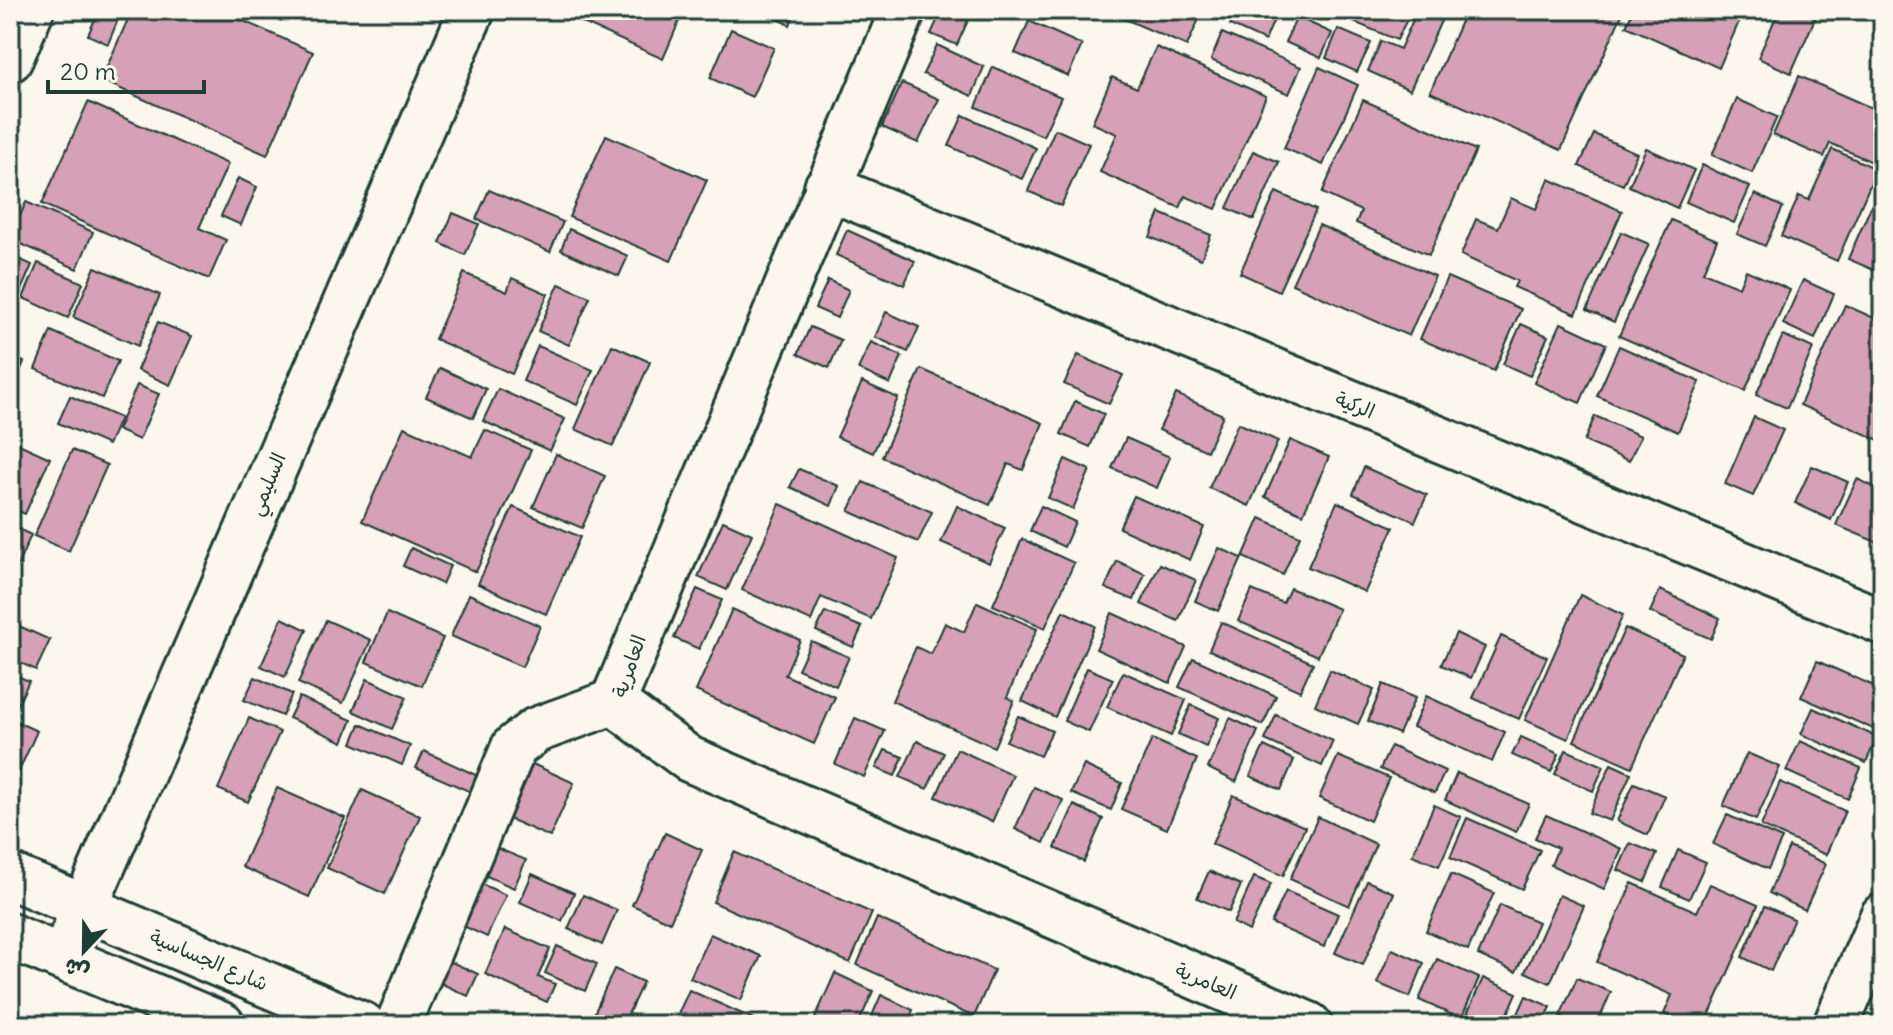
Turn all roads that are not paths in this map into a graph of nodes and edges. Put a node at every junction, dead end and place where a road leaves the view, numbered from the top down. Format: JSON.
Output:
{"nodes":[{"id":1,"x":31,"y":10,"type":"edge"},
{"id":2,"x":472,"y":10,"type":"edge"},
{"id":3,"x":903,"y":10,"type":"edge"},
{"id":4,"x":10,"y":59,"type":"edge"},
{"id":5,"x":827,"y":187,"type":"junction"},
{"id":6,"x":1883,"y":622,"type":"edge"},
{"id":7,"x":613,"y":702,"type":"junction"},
{"id":8,"x":10,"y":876,"type":"edge"},
{"id":9,"x":83,"y":907,"type":"junction"},
{"id":10,"x":1883,"y":916,"type":"edge"},
{"id":11,"x":10,"y":936,"type":"edge"},
{"id":12,"x":63,"y":958,"type":"junction"},
{"id":13,"x":222,"y":1025,"type":"edge"},
{"id":14,"x":363,"y":1025,"type":"edge"},
{"id":15,"x":398,"y":1025,"type":"edge"},
{"id":16,"x":1309,"y":1025,"type":"edge"},
{"id":17,"x":1836,"y":1025,"type":"edge"}],
"edges":[{"from":1,"to":4,"type":"street"},
{"from":2,"to":9,"type":"street","name":"السليمي"},
{"from":3,"to":5,"type":"street","name":"العامرية"},
{"from":5,"to":6,"type":"street","name":"الركية"},
{"from":5,"to":7,"type":"street","name":"العامرية"},
{"from":7,"to":15,"type":"street"},
{"from":7,"to":16,"type":"street","name":"العامرية"},
{"from":8,"to":9,"type":"street","name":"شارع الجساسية"},
{"from":9,"to":12,"type":"street","name":"السليمي"},
{"from":9,"to":14,"type":"street","name":"شارع الجساسية"},
{"from":10,"to":17,"type":"street"},
{"from":11,"to":12,"type":"street"},
{"from":12,"to":13,"type":"street"}]}
